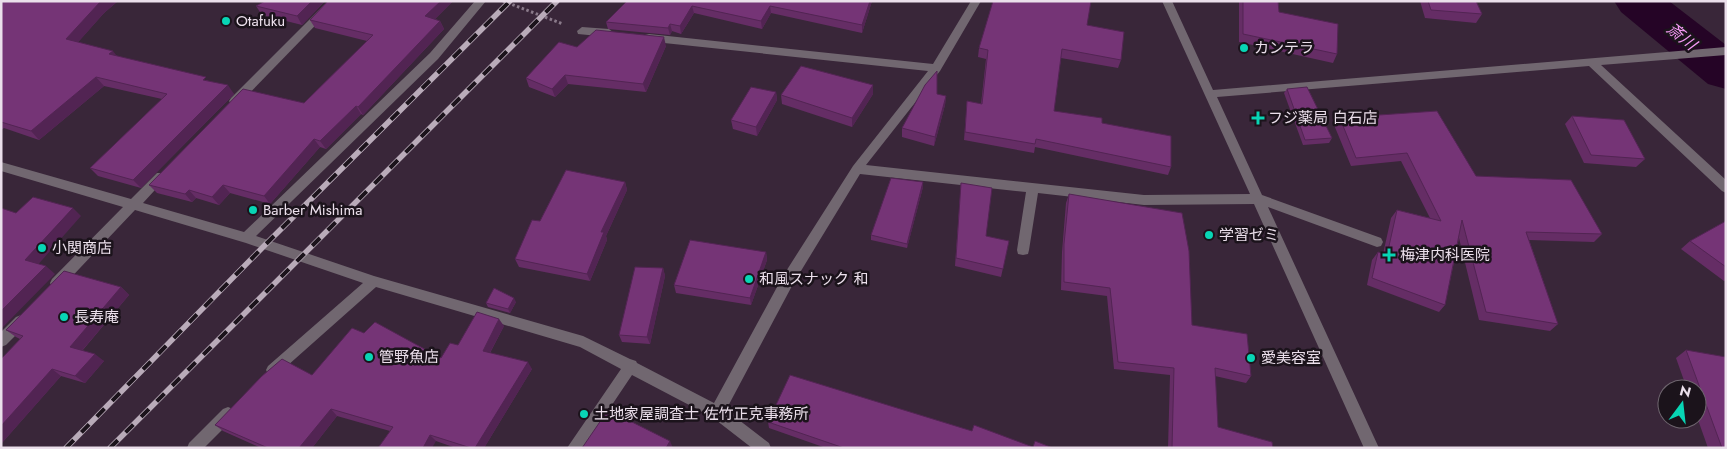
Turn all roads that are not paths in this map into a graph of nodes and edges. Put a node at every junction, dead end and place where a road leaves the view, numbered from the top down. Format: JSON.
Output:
{"nodes":[{"id":1,"x":334,"y":1,"type":"edge"},
{"id":2,"x":481,"y":1,"type":"edge"},
{"id":3,"x":976,"y":1,"type":"edge"},
{"id":4,"x":1167,"y":1,"type":"edge"},
{"id":5,"x":582,"y":31,"type":"road end"},
{"id":6,"x":621,"y":35,"type":"edge"},
{"id":7,"x":641,"y":37,"type":"edge"},
{"id":8,"x":1726,"y":51,"type":"edge"},
{"id":9,"x":1591,"y":62,"type":"junction"},
{"id":10,"x":936,"y":68,"type":"junction"},
{"id":11,"x":1209,"y":94,"type":"junction"},
{"id":12,"x":224,"y":112,"type":"edge"},
{"id":13,"x":1,"y":166,"type":"edge"},
{"id":14,"x":169,"y":168,"type":"edge"},
{"id":15,"x":858,"y":169,"type":"junction"},
{"id":16,"x":1033,"y":188,"type":"junction"},
{"id":17,"x":1726,"y":188,"type":"edge"},
{"id":18,"x":1259,"y":198,"type":"junction"},
{"id":19,"x":133,"y":205,"type":"junction"},
{"id":20,"x":246,"y":238,"type":"junction"},
{"id":21,"x":1377,"y":242,"type":"dead end"},
{"id":22,"x":1023,"y":250,"type":"dead end"},
{"id":23,"x":374,"y":281,"type":"junction"},
{"id":24,"x":46,"y":295,"type":"edge"},
{"id":25,"x":32,"y":310,"type":"edge"},
{"id":26,"x":2,"y":339,"type":"edge"},
{"id":27,"x":631,"y":366,"type":"junction"},
{"id":28,"x":263,"y":378,"type":"edge"},
{"id":29,"x":236,"y":406,"type":"edge"},
{"id":30,"x":717,"y":412,"type":"junction"},
{"id":31,"x":194,"y":448,"type":"edge"},
{"id":32,"x":574,"y":448,"type":"edge"},
{"id":33,"x":764,"y":448,"type":"edge"},
{"id":34,"x":1372,"y":448,"type":"edge"}],
"edges":[{"from":1,"to":12,"type":"street"},
{"from":2,"to":20,"type":"street"},
{"from":3,"to":10,"type":"street"},
{"from":4,"to":11,"type":"street"},
{"from":5,"to":6,"type":"street"},
{"from":7,"to":10,"type":"street"},
{"from":8,"to":9,"type":"street"},
{"from":9,"to":11,"type":"street"},
{"from":9,"to":17,"type":"street"},
{"from":10,"to":15,"type":"street"},
{"from":11,"to":18,"type":"street"},
{"from":13,"to":19,"type":"street"},
{"from":14,"to":19,"type":"street"},
{"from":15,"to":16,"type":"street"},
{"from":15,"to":30,"type":"street"},
{"from":16,"to":18,"type":"street"},
{"from":16,"to":22,"type":"street"},
{"from":18,"to":21,"type":"street"},
{"from":18,"to":34,"type":"street"},
{"from":19,"to":20,"type":"street"},
{"from":19,"to":24,"type":"street"},
{"from":20,"to":23,"type":"street"},
{"from":23,"to":27,"type":"street"},
{"from":23,"to":28,"type":"street"},
{"from":25,"to":26,"type":"street"},
{"from":27,"to":30,"type":"street"},
{"from":27,"to":32,"type":"street"},
{"from":29,"to":31,"type":"street"},
{"from":30,"to":33,"type":"street"}]}
